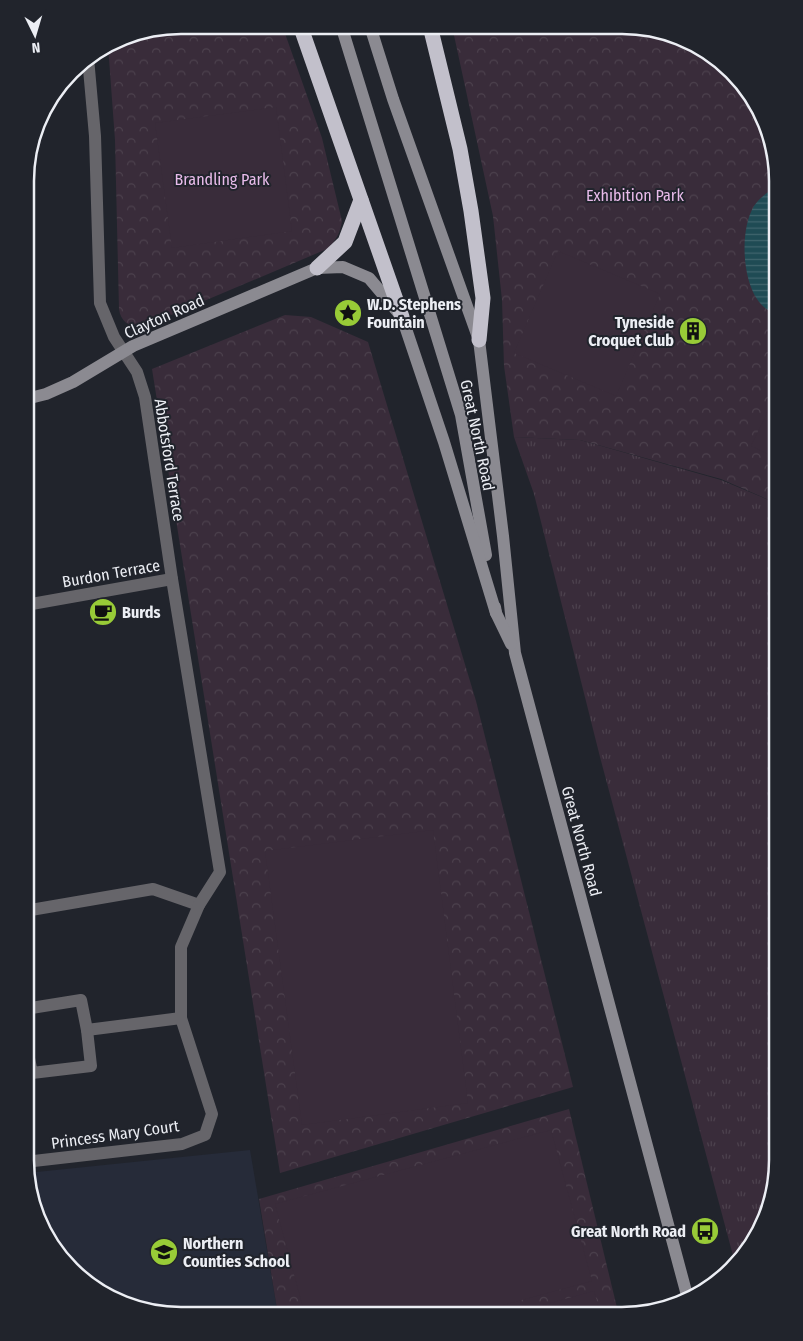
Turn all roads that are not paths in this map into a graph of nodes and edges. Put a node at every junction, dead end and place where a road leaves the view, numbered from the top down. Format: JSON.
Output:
{"nodes":[{"id":1,"x":303,"y":34,"type":"edge"},
{"id":2,"x":343,"y":34,"type":"edge"},
{"id":3,"x":373,"y":34,"type":"edge"},
{"id":4,"x":432,"y":34,"type":"edge"},
{"id":5,"x":89,"y":67,"type":"edge"},
{"id":6,"x":361,"y":200,"type":"junction"},
{"id":7,"x":318,"y":268,"type":"junction"},
{"id":8,"x":402,"y":317,"type":"junction"},
{"id":9,"x":479,"y":340,"type":"junction"},
{"id":10,"x":123,"y":351,"type":"junction"},
{"id":11,"x":34,"y":397,"type":"edge"},
{"id":12,"x":172,"y":579,"type":"junction"},
{"id":13,"x":34,"y":604,"type":"edge"},
{"id":14,"x":496,"y":613,"type":"junction"},
{"id":15,"x":515,"y":653,"type":"junction"},
{"id":16,"x":220,"y":872,"type":"joint"},
{"id":17,"x":199,"y":905,"type":"junction"},
{"id":18,"x":34,"y":909,"type":"edge"},
{"id":19,"x":34,"y":1008,"type":"edge"},
{"id":20,"x":181,"y":1018,"type":"junction"},
{"id":21,"x":88,"y":1030,"type":"junction"},
{"id":22,"x":34,"y":1073,"type":"edge"},
{"id":23,"x":34,"y":1161,"type":"edge"},
{"id":24,"x":686,"y":1292,"type":"edge"}],
"edges":[{"from":1,"to":6,"type":"highway"},
{"from":2,"to":14,"type":"main road","name":"Great North Road"},
{"from":3,"to":9,"type":"main road","name":"Great North Road"},
{"from":4,"to":9,"type":"highway"},
{"from":5,"to":10,"type":"street"},
{"from":6,"to":7,"type":"highway"},
{"from":6,"to":8,"type":"highway"},
{"from":7,"to":8,"type":"main road"},
{"from":7,"to":10,"type":"main road","name":"Clayton Road"},
{"from":8,"to":14,"type":"main road"},
{"from":9,"to":15,"type":"main road","name":"Great North Road"},
{"from":10,"to":11,"type":"main road","name":"Clayton Road"},
{"from":10,"to":12,"type":"street","name":"Abbotsford Terrace"},
{"from":12,"to":13,"type":"street","name":"Burdon Terrace"},
{"from":12,"to":16,"type":"street","name":"Abbotsford Terrace"},
{"from":14,"to":15,"type":"main road","name":"Great North Road"},
{"from":15,"to":24,"type":"main road","name":"Great North Road"},
{"from":16,"to":17,"type":"street","name":"Princess Mary Court"},
{"from":17,"to":18,"type":"street"},
{"from":17,"to":20,"type":"street","name":"Princess Mary Court"},
{"from":19,"to":21,"type":"street"},
{"from":20,"to":21,"type":"street"},
{"from":20,"to":23,"type":"street","name":"Princess Mary Court"},
{"from":21,"to":22,"type":"street"}]}
